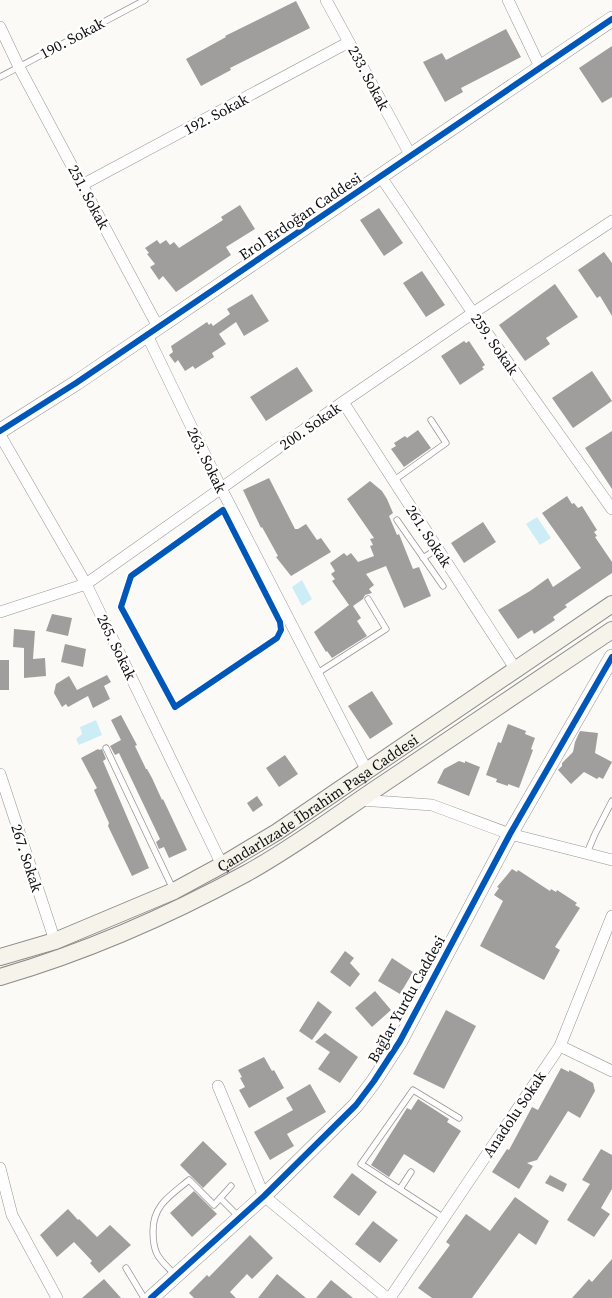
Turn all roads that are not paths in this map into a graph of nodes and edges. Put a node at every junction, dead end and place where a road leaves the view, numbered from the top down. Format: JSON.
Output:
{"nodes":[{"id":1,"x":145,"y":0,"type":"edge"},
{"id":2,"x":326,"y":0,"type":"edge"},
{"id":3,"x":508,"y":0,"type":"edge"},
{"id":4,"x":612,"y":19,"type":"edge"},
{"id":5,"x":0,"y":27,"type":"edge"},
{"id":6,"x":349,"y":42,"type":"junction"},
{"id":7,"x":19,"y":67,"type":"junction"},
{"id":8,"x":541,"y":69,"type":"junction"},
{"id":9,"x":0,"y":77,"type":"edge"},
{"id":10,"x":411,"y":156,"type":"junction"},
{"id":11,"x":381,"y":176,"type":"junction"},
{"id":12,"x":82,"y":185,"type":"junction"},
{"id":13,"x":612,"y":221,"type":"edge"},
{"id":14,"x":473,"y":313,"type":"junction"},
{"id":15,"x":152,"y":331,"type":"junction"},
{"id":16,"x":343,"y":402,"type":"junction"},
{"id":17,"x":431,"y":420,"type":"dead end"},
{"id":18,"x":0,"y":431,"type":"edge"},
{"id":19,"x":0,"y":436,"type":"edge"},
{"id":20,"x":393,"y":481,"type":"junction"},
{"id":21,"x":221,"y":488,"type":"junction"},
{"id":22,"x":612,"y":509,"type":"edge"},
{"id":23,"x":397,"y":520,"type":"dead end"},
{"id":24,"x":436,"y":549,"type":"junction"},
{"id":25,"x":424,"y":558,"type":"junction"},
{"id":26,"x":86,"y":584,"type":"junction"},
{"id":27,"x":443,"y":586,"type":"dead end"},
{"id":28,"x":368,"y":599,"type":"dead end"},
{"id":29,"x":612,"y":604,"type":"edge"},
{"id":30,"x":0,"y":612,"type":"edge"},
{"id":31,"x":612,"y":630,"type":"edge"},
{"id":32,"x":612,"y":657,"type":"edge"},
{"id":33,"x":516,"y":670,"type":"junction"},
{"id":34,"x":316,"y":674,"type":"junction"},
{"id":35,"x":106,"y":748,"type":"dead end"},
{"id":36,"x":367,"y":771,"type":"junction"},
{"id":37,"x":0,"y":774,"type":"edge"},
{"id":38,"x":360,"y":800,"type":"junction"},
{"id":39,"x":612,"y":801,"type":"edge"},
{"id":40,"x":510,"y":834,"type":"junction"},
{"id":41,"x":587,"y":853,"type":"junction"},
{"id":42,"x":612,"y":860,"type":"edge"},
{"id":43,"x":222,"y":865,"type":"junction"},
{"id":44,"x":174,"y":891,"type":"junction"},
{"id":45,"x":612,"y":916,"type":"edge"},
{"id":46,"x":55,"y":941,"type":"junction"},
{"id":47,"x":0,"y":957,"type":"edge"},
{"id":48,"x":0,"y":977,"type":"edge"},
{"id":49,"x":560,"y":1046,"type":"junction"},
{"id":50,"x":612,"y":1071,"type":"edge"},
{"id":51,"x":218,"y":1086,"type":"dead end"},
{"id":52,"x":459,"y":1118,"type":"dead end"},
{"id":53,"x":0,"y":1168,"type":"edge"},
{"id":54,"x":412,"y":1172,"type":"dead end"},
{"id":55,"x":231,"y":1186,"type":"dead end"},
{"id":56,"x":400,"y":1189,"type":"junction"},
{"id":57,"x":264,"y":1196,"type":"junction"},
{"id":58,"x":220,"y":1198,"type":"junction"},
{"id":59,"x":239,"y":1217,"type":"junction"},
{"id":60,"x":444,"y":1218,"type":"junction"},
{"id":61,"x":126,"y":1268,"type":"dead end"},
{"id":62,"x":175,"y":1275,"type":"junction"},
{"id":63,"x":57,"y":1298,"type":"edge"},
{"id":64,"x":144,"y":1298,"type":"edge"},
{"id":65,"x":151,"y":1298,"type":"edge"},
{"id":66,"x":388,"y":1298,"type":"edge"}],
"edges":[{"from":1,"to":7,"type":"lane","name":"190. Sokak"},
{"from":2,"to":6,"type":"street","name":"233. Sokak"},
{"from":3,"to":8,"type":"street"},
{"from":4,"to":8,"type":"street","name":"Erol Erdoğan Caddesi"},
{"from":5,"to":7,"type":"street","name":"251. Sokak"},
{"from":6,"to":10,"type":"street","name":"233. Sokak"},
{"from":6,"to":12,"type":"street","name":"192. Sokak"},
{"from":7,"to":9,"type":"lane","name":"190. Sokak"},
{"from":7,"to":12,"type":"street","name":"251. Sokak"},
{"from":8,"to":10,"type":"street","name":"Erol Erdoğan Caddesi"},
{"from":10,"to":11,"type":"street","name":"Erol Erdoğan Caddesi"},
{"from":11,"to":14,"type":"street","name":"259. Sokak"},
{"from":11,"to":15,"type":"street","name":"Erol Erdoğan Caddesi"},
{"from":12,"to":15,"type":"street","name":"251. Sokak"},
{"from":13,"to":14,"type":"street","name":"200. Sokak"},
{"from":14,"to":16,"type":"street","name":"200. Sokak"},
{"from":14,"to":22,"type":"street","name":"259. Sokak"},
{"from":15,"to":18,"type":"street","name":"Erol Erdoğan Caddesi"},
{"from":15,"to":21,"type":"street","name":"263. Sokak"},
{"from":16,"to":20,"type":"street","name":"261. Sokak"},
{"from":16,"to":21,"type":"street","name":"200. Sokak"},
{"from":17,"to":20,"type":"lane"},
{"from":19,"to":26,"type":"street","name":"265. Sokak"},
{"from":20,"to":24,"type":"street","name":"261. Sokak"},
{"from":21,"to":26,"type":"street","name":"200. Sokak"},
{"from":21,"to":34,"type":"street","name":"263. Sokak"},
{"from":23,"to":25,"type":"lane"},
{"from":24,"to":25,"type":"lane"},
{"from":24,"to":33,"type":"street","name":"261. Sokak"},
{"from":25,"to":27,"type":"lane"},
{"from":26,"to":30,"type":"street","name":"200. Sokak"},
{"from":26,"to":43,"type":"street","name":"265. Sokak"},
{"from":28,"to":34,"type":"lane"},
{"from":29,"to":33,"type":"main road","name":"Çandarlızade İbrahim Paşa Caddesi"},
{"from":31,"to":38,"type":"main road","name":"Çandarlızade İbrahim Paşa Caddesi"},
{"from":32,"to":40,"type":"street","name":"Bağlar Yurdu Caddesi"},
{"from":33,"to":36,"type":"main road","name":"Çandarlızade İbrahim Paşa Caddesi"},
{"from":34,"to":36,"type":"street","name":"263. Sokak"},
{"from":35,"to":44,"type":"lane"},
{"from":36,"to":43,"type":"main road","name":"Çandarlızade İbrahim Paşa Caddesi"},
{"from":37,"to":46,"type":"street","name":"267. Sokak"},
{"from":38,"to":40,"type":"street"},
{"from":38,"to":48,"type":"main road","name":"Çandarlızade İbrahim Paşa Caddesi"},
{"from":39,"to":41,"type":"lane"},
{"from":40,"to":41,"type":"street"},
{"from":40,"to":57,"type":"street","name":"Bağlar Yurdu Caddesi"},
{"from":41,"to":42,"type":"street"},
{"from":43,"to":44,"type":"main road","name":"Çandarlızade İbrahim Paşa Caddesi"},
{"from":44,"to":46,"type":"main road","name":"Çandarlızade İbrahim Paşa Caddesi"},
{"from":45,"to":49,"type":"street","name":"Anadolu Sokak"},
{"from":46,"to":47,"type":"main road","name":"Çandarlızade İbrahim Paşa Caddesi"},
{"from":49,"to":50,"type":"street"},
{"from":49,"to":60,"type":"street","name":"Anadolu Sokak"},
{"from":51,"to":57,"type":"street"},
{"from":52,"to":56,"type":"lane"},
{"from":53,"to":63,"type":"street"},
{"from":54,"to":56,"type":"lane"},
{"from":55,"to":58,"type":"lane"},
{"from":56,"to":60,"type":"lane"},
{"from":57,"to":59,"type":"street","name":"Bağlar Yurdu Caddesi"},
{"from":57,"to":66,"type":"street"},
{"from":58,"to":59,"type":"lane"},
{"from":58,"to":62,"type":"lane"},
{"from":59,"to":62,"type":"street","name":"Bağlar Yurdu Caddesi"},
{"from":60,"to":66,"type":"street","name":"Anadolu Sokak"},
{"from":61,"to":64,"type":"lane"},
{"from":62,"to":65,"type":"street","name":"Bağlar Yurdu Caddesi"}]}
